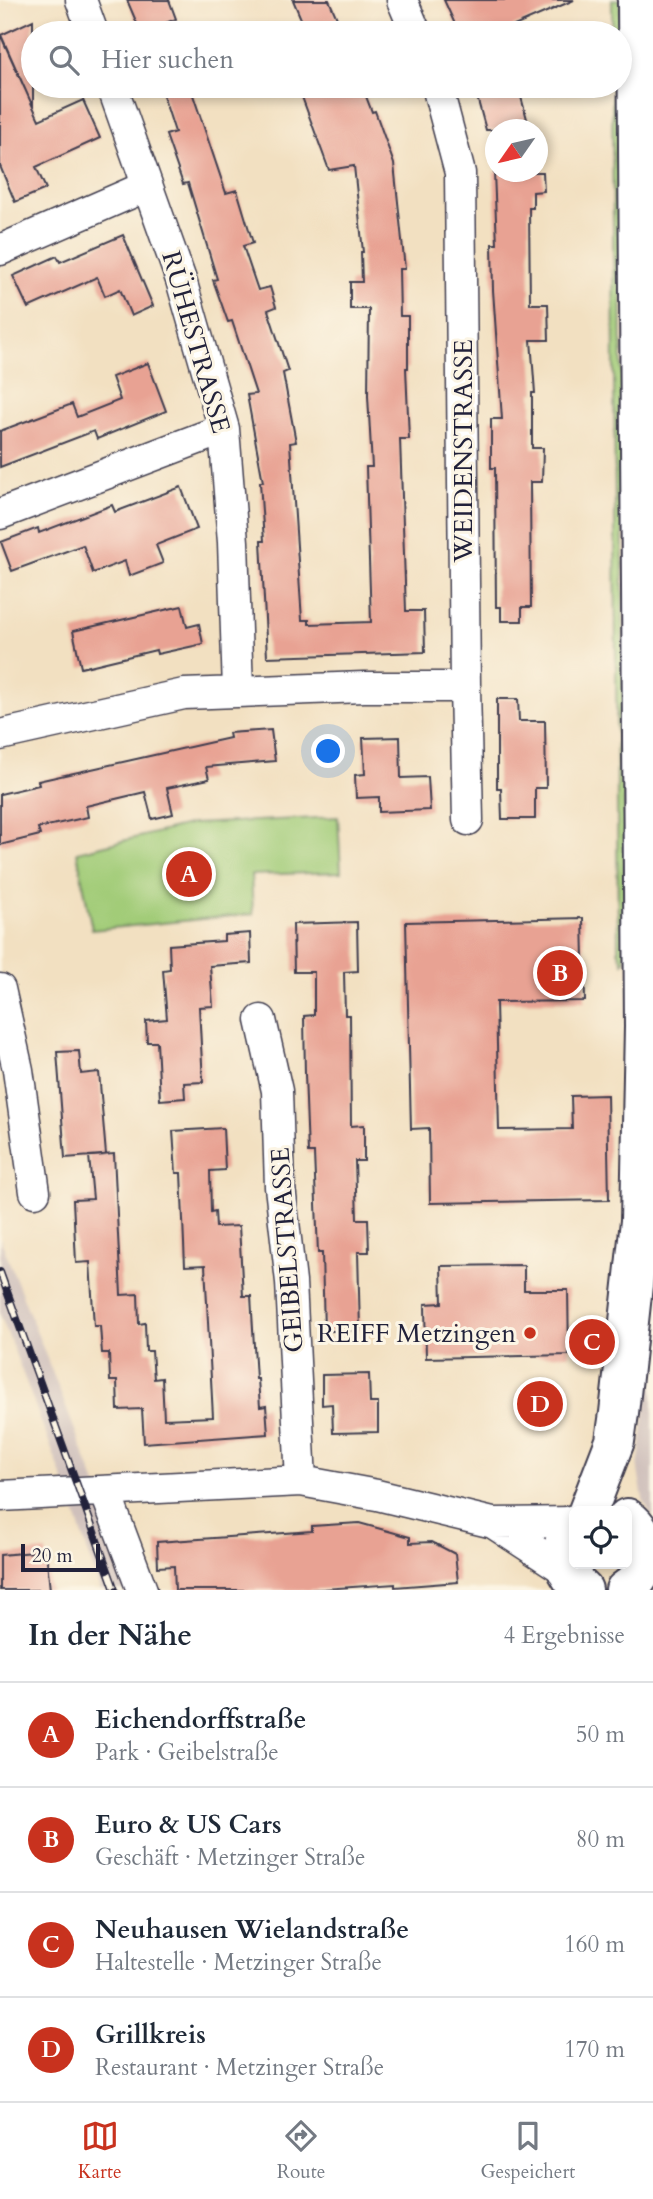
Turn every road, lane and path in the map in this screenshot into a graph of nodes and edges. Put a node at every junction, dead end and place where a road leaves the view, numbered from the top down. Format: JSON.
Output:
{"nodes":[{"id":1,"x":80,"y":0,"type":"edge"},
{"id":2,"x":402,"y":0,"type":"edge"},
{"id":3,"x":638,"y":0,"type":"edge"},
{"id":4,"x":88,"y":21,"type":"edge"},
{"id":5,"x":411,"y":21,"type":"edge"},
{"id":6,"x":645,"y":53,"type":"edge"},
{"id":7,"x":116,"y":98,"type":"edge"},
{"id":8,"x":440,"y":98,"type":"edge"},
{"id":9,"x":147,"y":186,"type":"junction"},
{"id":10,"x":0,"y":250,"type":"edge"},
{"id":11,"x":224,"y":429,"type":"junction"},
{"id":12,"x":0,"y":514,"type":"edge"},
{"id":13,"x":465,"y":687,"type":"junction"},
{"id":14,"x":238,"y":691,"type":"junction"},
{"id":15,"x":0,"y":735,"type":"edge"},
{"id":16,"x":468,"y":820,"type":"dead end"},
{"id":17,"x":0,"y":989,"type":"edge"},
{"id":18,"x":261,"y":1020,"type":"dead end"},
{"id":19,"x":647,"y":1158,"type":"edge"},
{"id":20,"x":35,"y":1192,"type":"dead end"},
{"id":21,"x":615,"y":1441,"type":"junction"},
{"id":22,"x":301,"y":1481,"type":"junction"},
{"id":23,"x":105,"y":1491,"type":"junction"},
{"id":24,"x":0,"y":1496,"type":"edge"},
{"id":25,"x":590,"y":1506,"type":"edge"},
{"id":26,"x":493,"y":1523,"type":"junction"},
{"id":27,"x":569,"y":1523,"type":"edge"},
{"id":28,"x":569,"y":1533,"type":"edge"},
{"id":29,"x":639,"y":1533,"type":"edge"},
{"id":30,"x":574,"y":1583,"type":"edge"},
{"id":31,"x":636,"y":1589,"type":"edge"},
{"id":32,"x":142,"y":1590,"type":"edge"}],
"edges":[{"from":1,"to":4,"type":"street"},
{"from":2,"to":5,"type":"street"},
{"from":3,"to":6,"type":"street"},
{"from":6,"to":19,"type":"street"},
{"from":7,"to":9,"type":"street","name":"RÜHESTRASSE"},
{"from":8,"to":13,"type":"street","name":"WEIDENSTRASSE"},
{"from":9,"to":10,"type":"street"},
{"from":9,"to":11,"type":"street","name":"RÜHESTRASSE"},
{"from":11,"to":12,"type":"street"},
{"from":11,"to":14,"type":"street","name":"RÜHESTRASSE"},
{"from":13,"to":14,"type":"street"},
{"from":13,"to":16,"type":"street","name":"WEIDENSTRASSE"},
{"from":14,"to":15,"type":"street"},
{"from":17,"to":20,"type":"street"},
{"from":18,"to":22,"type":"street","name":"GEIBELSTRASSE"},
{"from":19,"to":21,"type":"street"},
{"from":21,"to":25,"type":"street"},
{"from":21,"to":29,"type":"street"},
{"from":22,"to":23,"type":"street"},
{"from":22,"to":26,"type":"street"},
{"from":23,"to":24,"type":"street"},
{"from":23,"to":32,"type":"street"},
{"from":26,"to":27,"type":"street"},
{"from":26,"to":30,"type":"street"},
{"from":28,"to":30,"type":"street"},
{"from":29,"to":31,"type":"street"}]}
